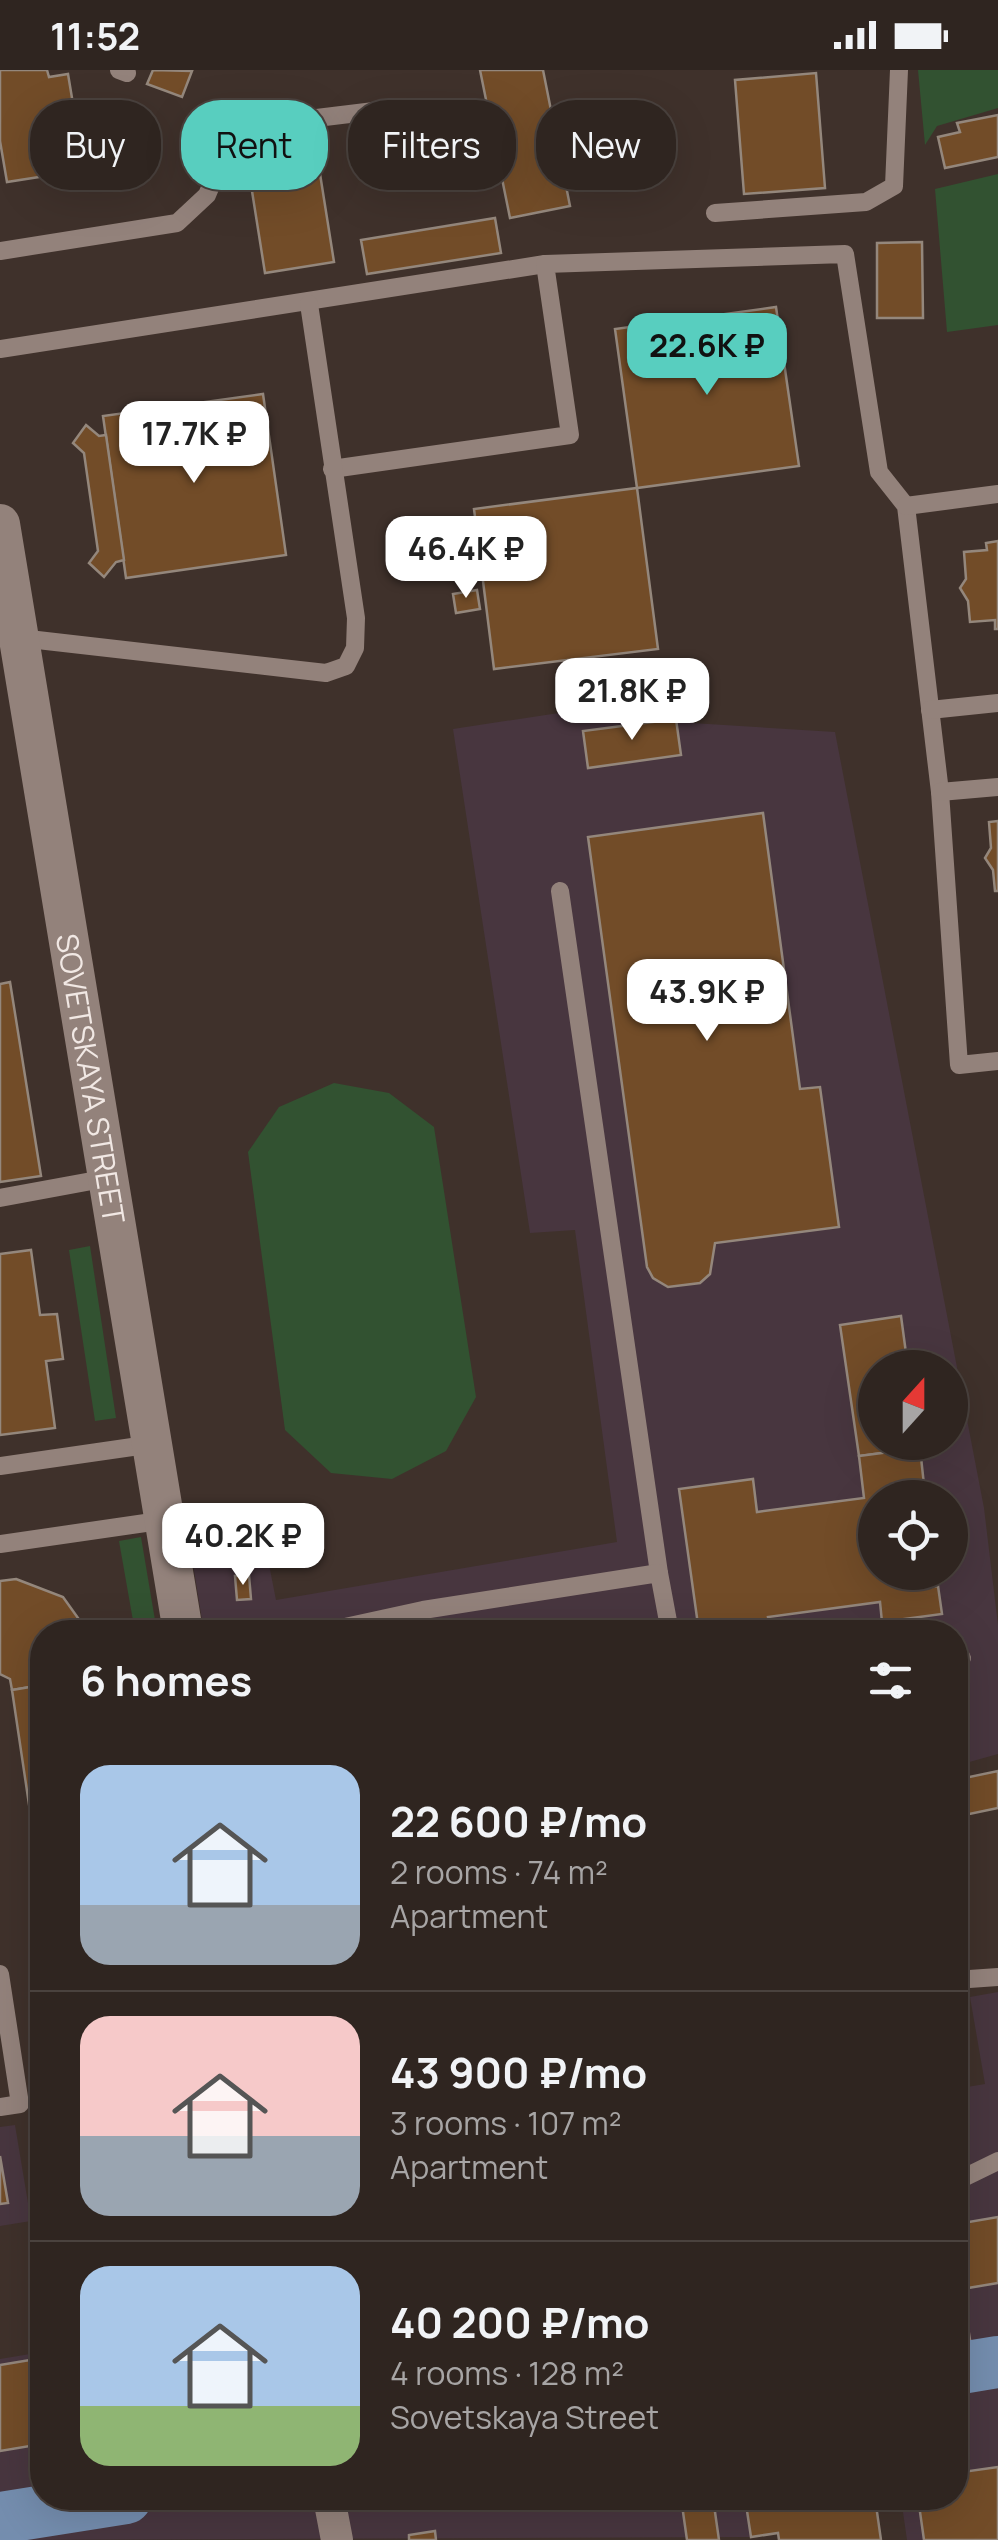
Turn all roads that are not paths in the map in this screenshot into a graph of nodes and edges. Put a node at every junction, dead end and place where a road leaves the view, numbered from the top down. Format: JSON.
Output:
{"nodes":[{"id":1,"x":899,"y":70,"type":"edge"},
{"id":2,"x":348,"y":114,"type":"edge"},
{"id":3,"x":716,"y":213,"type":"dead end"},
{"id":4,"x":0,"y":251,"type":"edge"},
{"id":5,"x":546,"y":264,"type":"junction"},
{"id":6,"x":310,"y":304,"type":"junction"},
{"id":7,"x":0,"y":349,"type":"edge"},
{"id":8,"x":332,"y":469,"type":"junction"},
{"id":9,"x":998,"y":494,"type":"edge"},
{"id":10,"x":906,"y":506,"type":"junction"},
{"id":11,"x":1,"y":540,"type":"edge"},
{"id":12,"x":19,"y":638,"type":"junction"},
{"id":13,"x":998,"y":703,"type":"edge"},
{"id":14,"x":930,"y":710,"type":"junction"},
{"id":15,"x":998,"y":786,"type":"edge"},
{"id":16,"x":940,"y":792,"type":"junction"},
{"id":17,"x":560,"y":891,"type":"dead end"},
{"id":18,"x":998,"y":1061,"type":"edge"},
{"id":19,"x":109,"y":1178,"type":"junction"},
{"id":20,"x":0,"y":1198,"type":"edge"},
{"id":21,"x":154,"y":1444,"type":"junction"},
{"id":22,"x":0,"y":1466,"type":"edge"},
{"id":23,"x":166,"y":1520,"type":"junction"},
{"id":24,"x":0,"y":1544,"type":"edge"},
{"id":25,"x":658,"y":1572,"type":"junction"},
{"id":26,"x":180,"y":1620,"type":"edge"},
{"id":27,"x":377,"y":1620,"type":"edge"},
{"id":28,"x":668,"y":1620,"type":"edge"},
{"id":29,"x":0,"y":1974,"type":"edge"},
{"id":30,"x":998,"y":1977,"type":"edge"},
{"id":31,"x":968,"y":1979,"type":"edge"},
{"id":32,"x":0,"y":2107,"type":"edge"},
{"id":33,"x":998,"y":2161,"type":"edge"},
{"id":34,"x":968,"y":2176,"type":"edge"},
{"id":35,"x":50,"y":2510,"type":"edge"},
{"id":36,"x":331,"y":2510,"type":"edge"},
{"id":37,"x":0,"y":2518,"type":"edge"},
{"id":38,"x":336,"y":2540,"type":"edge"}],
"edges":[{"from":1,"to":3,"type":"lane"},
{"from":2,"to":4,"type":"lane"},
{"from":5,"to":6,"type":"lane"},
{"from":5,"to":8,"type":"lane"},
{"from":5,"to":10,"type":"lane"},
{"from":6,"to":7,"type":"lane"},
{"from":6,"to":8,"type":"lane"},
{"from":8,"to":12,"type":"lane"},
{"from":9,"to":10,"type":"lane"},
{"from":10,"to":14,"type":"lane"},
{"from":11,"to":12,"type":"street","name":"SOVETSKAYA STREET"},
{"from":12,"to":19,"type":"street","name":"SOVETSKAYA STREET"},
{"from":13,"to":14,"type":"lane"},
{"from":14,"to":16,"type":"lane"},
{"from":15,"to":16,"type":"lane"},
{"from":16,"to":18,"type":"lane"},
{"from":17,"to":25,"type":"lane"},
{"from":19,"to":20,"type":"lane"},
{"from":19,"to":21,"type":"street","name":"SOVETSKAYA STREET"},
{"from":21,"to":22,"type":"lane"},
{"from":21,"to":23,"type":"street","name":"SOVETSKAYA STREET"},
{"from":23,"to":24,"type":"lane"},
{"from":23,"to":26,"type":"street","name":"SOVETSKAYA STREET"},
{"from":25,"to":27,"type":"lane"},
{"from":25,"to":28,"type":"lane"},
{"from":29,"to":32,"type":"lane"},
{"from":30,"to":31,"type":"lane"},
{"from":33,"to":34,"type":"lane"},
{"from":35,"to":37,"type":"main road"},
{"from":36,"to":38,"type":"street"}]}
